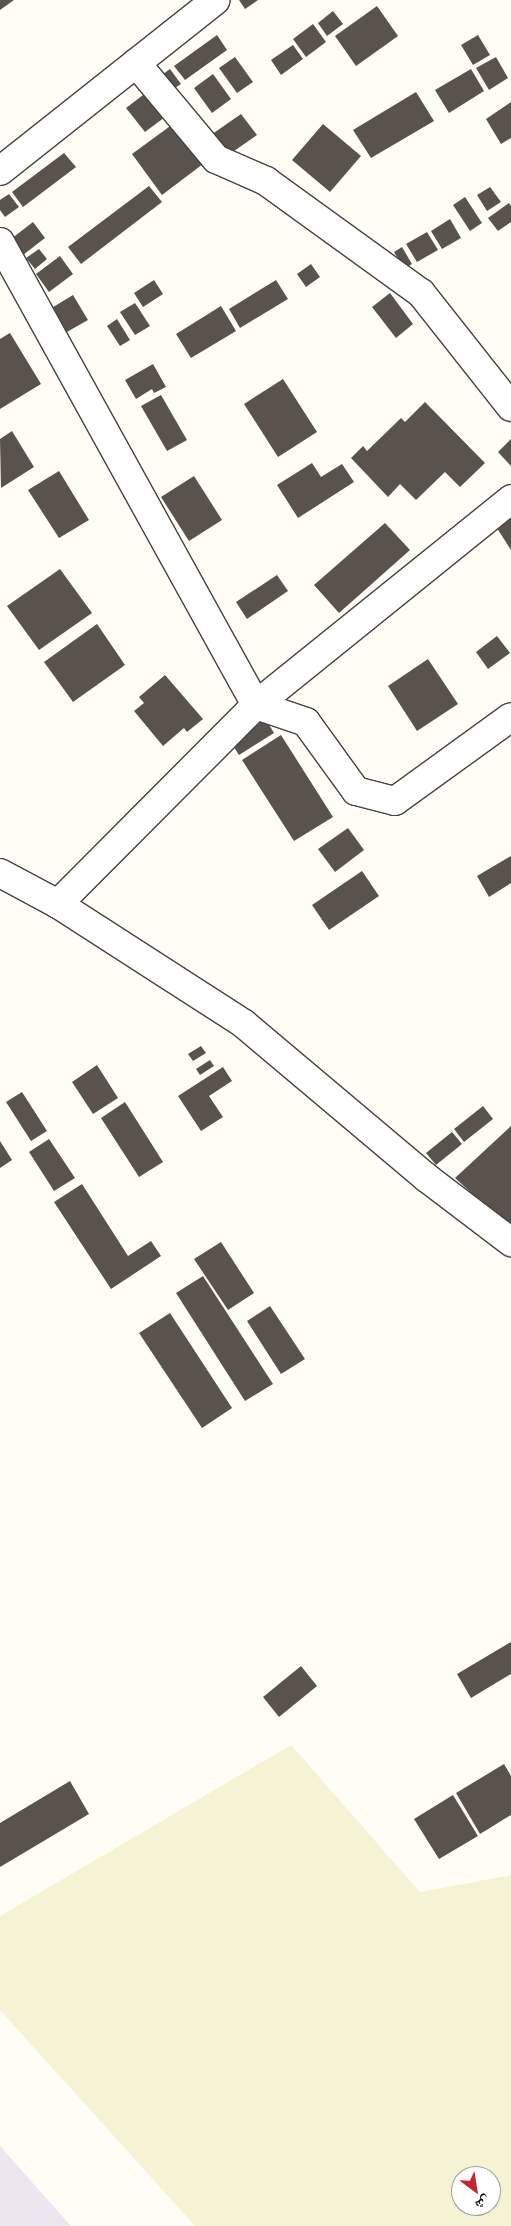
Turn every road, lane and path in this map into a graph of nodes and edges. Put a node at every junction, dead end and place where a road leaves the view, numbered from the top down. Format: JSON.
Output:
{"nodes":[{"id":1,"x":216,"y":0,"type":"edge"},
{"id":2,"x":136,"y":63,"type":"junction"},
{"id":3,"x":0,"y":171,"type":"edge"},
{"id":4,"x":0,"y":242,"type":"edge"},
{"id":5,"x":511,"y":407,"type":"edge"},
{"id":6,"x":511,"y":499,"type":"edge"},
{"id":7,"x":256,"y":705,"type":"junction"},
{"id":8,"x":511,"y":717,"type":"edge"},
{"id":9,"x":0,"y":873,"type":"edge"},
{"id":10,"x":58,"y":904,"type":"junction"},
{"id":11,"x":511,"y":1242,"type":"edge"}],
"edges":[{"from":1,"to":2,"type":"street"},
{"from":2,"to":3,"type":"street"},
{"from":2,"to":5,"type":"street"},
{"from":4,"to":7,"type":"street"},
{"from":6,"to":7,"type":"street"},
{"from":7,"to":8,"type":"street"},
{"from":7,"to":10,"type":"street"},
{"from":9,"to":10,"type":"street"},
{"from":10,"to":11,"type":"street"}]}
